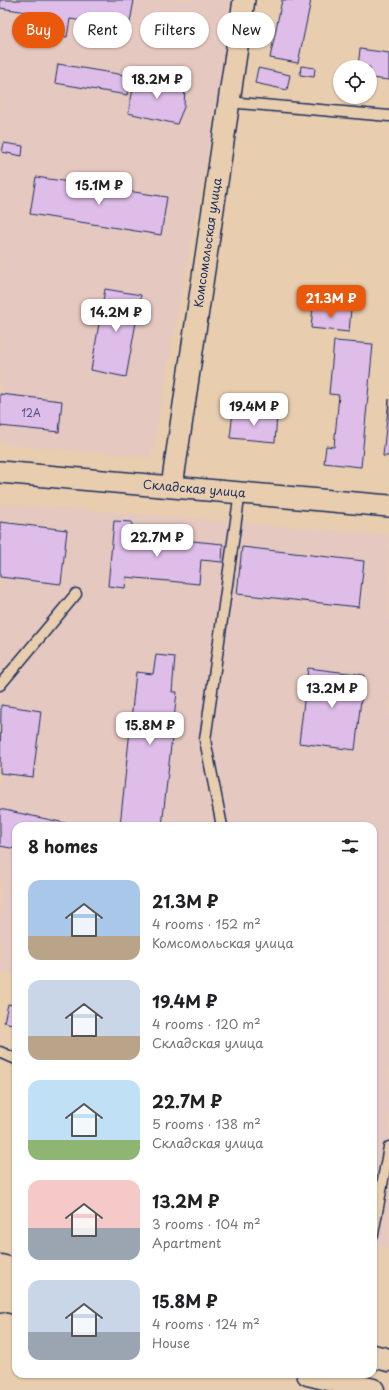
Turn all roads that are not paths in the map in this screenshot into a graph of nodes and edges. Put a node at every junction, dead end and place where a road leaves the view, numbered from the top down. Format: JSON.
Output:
{"nodes":[{"id":1,"x":244,"y":0,"type":"edge"},
{"id":2,"x":228,"y":102,"type":"junction"},
{"id":3,"x":389,"y":116,"type":"edge"},
{"id":4,"x":0,"y":472,"type":"edge"},
{"id":5,"x":172,"y":486,"type":"junction"},
{"id":6,"x":240,"y":492,"type":"junction"},
{"id":7,"x":389,"y":506,"type":"edge"},
{"id":8,"x":76,"y":594,"type":"dead end"},
{"id":9,"x":0,"y":685,"type":"edge"},
{"id":10,"x":221,"y":822,"type":"edge"},
{"id":11,"x":0,"y":1052,"type":"edge"},
{"id":12,"x":12,"y":1057,"type":"edge"},
{"id":13,"x":389,"y":1147,"type":"edge"},
{"id":14,"x":377,"y":1212,"type":"edge"},
{"id":15,"x":8,"y":1268,"type":"edge"},
{"id":16,"x":4,"y":1301,"type":"edge"},
{"id":17,"x":377,"y":1357,"type":"edge"},
{"id":18,"x":389,"y":1360,"type":"edge"},
{"id":19,"x":324,"y":1378,"type":"edge"},
{"id":20,"x":374,"y":1390,"type":"edge"}],
"edges":[{"from":1,"to":2,"type":"street","name":"Комсомольская улица"},
{"from":2,"to":3,"type":"lane"},
{"from":2,"to":5,"type":"street","name":"Комсомольская улица"},
{"from":4,"to":5,"type":"street","name":"Складская улица"},
{"from":5,"to":6,"type":"street","name":"Складская улица"},
{"from":6,"to":7,"type":"street","name":"Складская улица"},
{"from":6,"to":10,"type":"lane"},
{"from":8,"to":9,"type":"lane"},
{"from":11,"to":12,"type":"lane"},
{"from":13,"to":14,"type":"lane"},
{"from":15,"to":16,"type":"street"},
{"from":17,"to":18,"type":"main road"},
{"from":19,"to":20,"type":"main road"}]}
